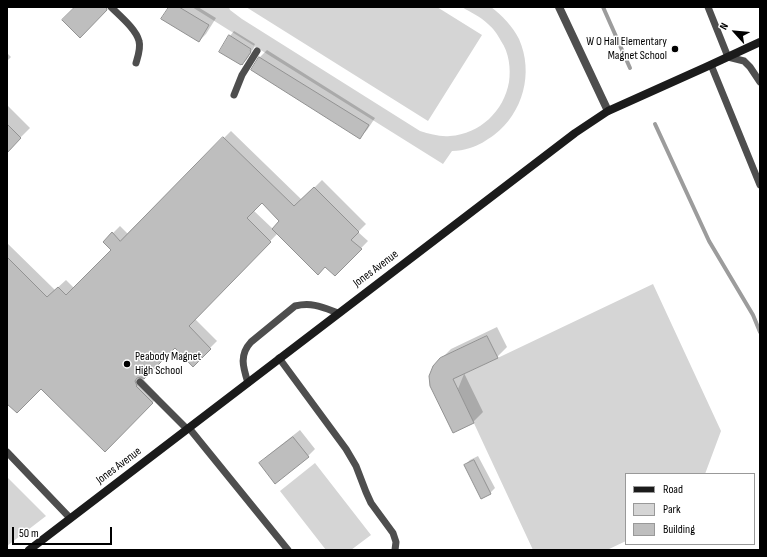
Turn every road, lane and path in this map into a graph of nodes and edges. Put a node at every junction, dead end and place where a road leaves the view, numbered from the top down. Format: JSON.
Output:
{"nodes":[{"id":1,"x":111,"y":7,"type":"edge"},
{"id":2,"x":559,"y":7,"type":"edge"},
{"id":3,"x":708,"y":7,"type":"edge"},
{"id":4,"x":760,"y":42,"type":"edge"},
{"id":5,"x":257,"y":51,"type":"dead end"},
{"id":6,"x":728,"y":57,"type":"junction"},
{"id":7,"x":136,"y":63,"type":"dead end"},
{"id":8,"x":711,"y":65,"type":"junction"},
{"id":9,"x":760,"y":82,"type":"edge"},
{"id":10,"x":234,"y":95,"type":"dead end"},
{"id":11,"x":608,"y":111,"type":"junction"},
{"id":12,"x":760,"y":185,"type":"edge"},
{"id":13,"x":338,"y":313,"type":"junction"},
{"id":14,"x":279,"y":358,"type":"junction"},
{"id":15,"x":140,"y":382,"type":"dead end"},
{"id":16,"x":248,"y":382,"type":"junction"},
{"id":17,"x":188,"y":428,"type":"junction"},
{"id":18,"x":7,"y":452,"type":"edge"},
{"id":19,"x":70,"y":518,"type":"junction"},
{"id":20,"x":29,"y":550,"type":"edge"},
{"id":21,"x":288,"y":550,"type":"edge"},
{"id":22,"x":395,"y":550,"type":"edge"}],
"edges":[{"from":1,"to":7,"type":"lane"},
{"from":2,"to":11,"type":"street"},
{"from":3,"to":6,"type":"lane"},
{"from":4,"to":6,"type":"street","name":"Jones Avenue"},
{"from":5,"to":10,"type":"lane"},
{"from":6,"to":8,"type":"street","name":"Jones Avenue"},
{"from":6,"to":9,"type":"lane"},
{"from":8,"to":11,"type":"street","name":"Jones Avenue"},
{"from":8,"to":12,"type":"lane"},
{"from":11,"to":13,"type":"street","name":"Jones Avenue"},
{"from":13,"to":14,"type":"street","name":"Jones Avenue"},
{"from":13,"to":16,"type":"lane"},
{"from":14,"to":16,"type":"street","name":"Jones Avenue"},
{"from":14,"to":22,"type":"lane"},
{"from":15,"to":17,"type":"lane"},
{"from":16,"to":17,"type":"street","name":"Jones Avenue"},
{"from":17,"to":19,"type":"street","name":"Jones Avenue"},
{"from":17,"to":21,"type":"lane"},
{"from":18,"to":19,"type":"lane"},
{"from":19,"to":20,"type":"street","name":"Jones Avenue"}]}
